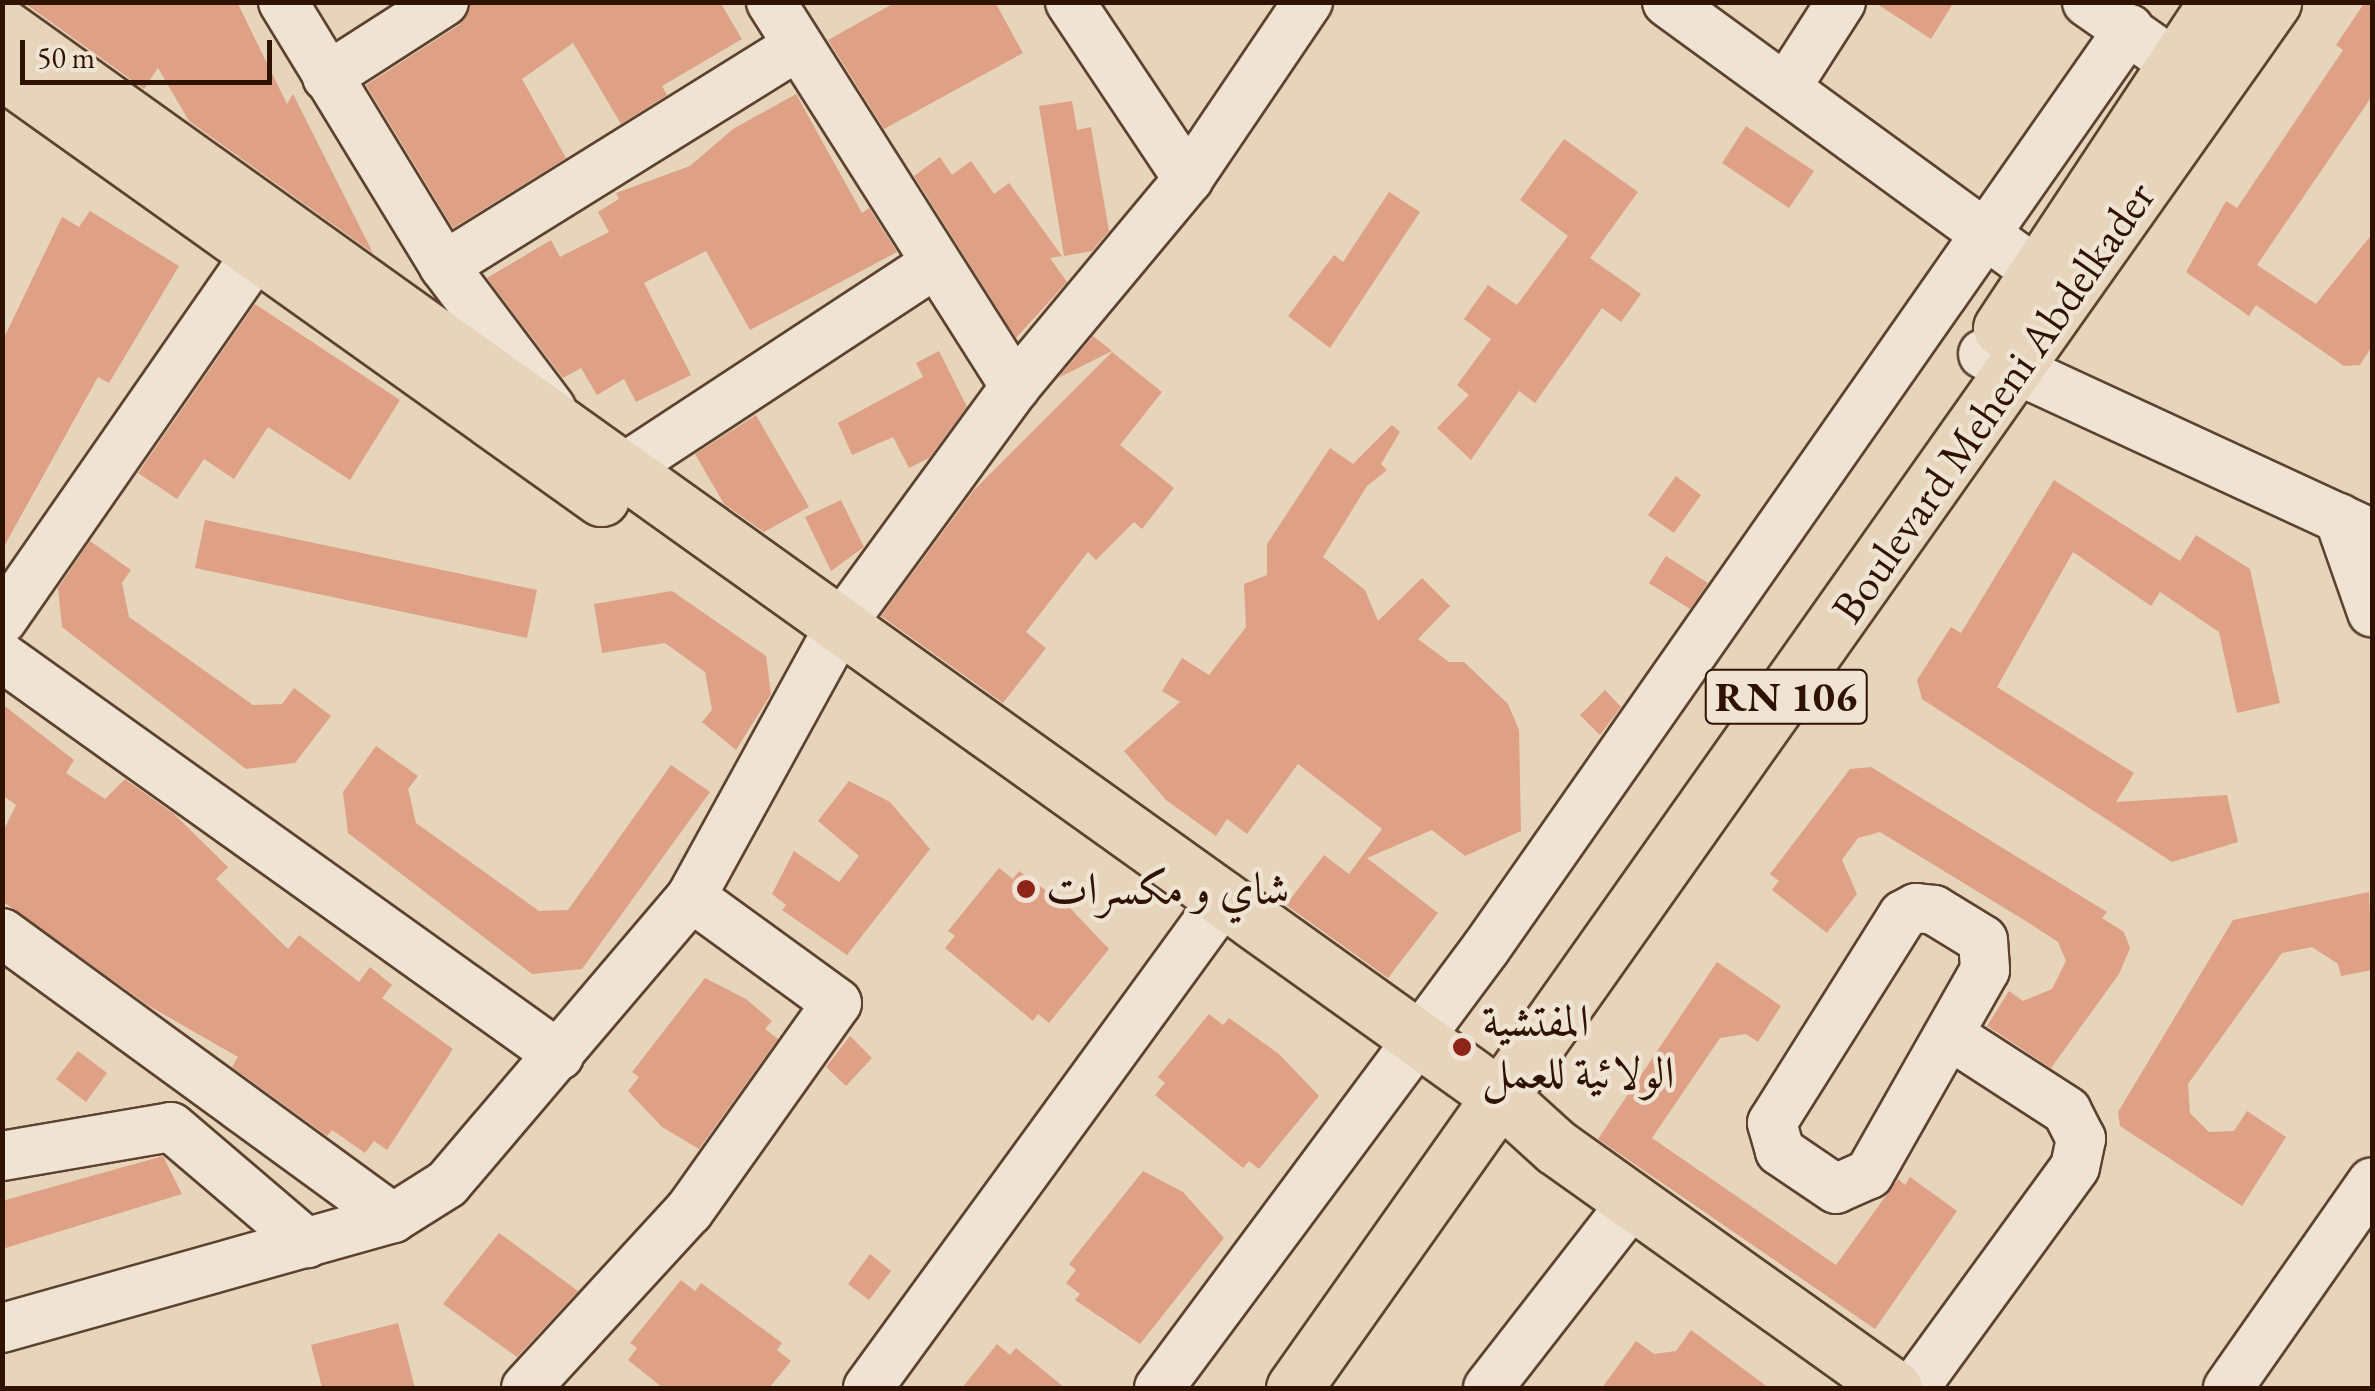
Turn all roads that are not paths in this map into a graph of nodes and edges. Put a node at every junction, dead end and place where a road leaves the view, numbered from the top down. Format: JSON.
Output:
{"nodes":[{"id":1,"x":284,"y":2,"type":"edge"},
{"id":2,"x":444,"y":2,"type":"edge"},
{"id":3,"x":771,"y":2,"type":"edge"},
{"id":4,"x":1070,"y":2,"type":"edge"},
{"id":5,"x":1308,"y":2,"type":"edge"},
{"id":6,"x":1667,"y":2,"type":"edge"},
{"id":7,"x":1841,"y":2,"type":"edge"},
{"id":8,"x":2087,"y":2,"type":"edge"},
{"id":9,"x":2216,"y":2,"type":"edge"},
{"id":10,"x":2274,"y":2,"type":"edge"},
{"id":11,"x":2,"y":26,"type":"edge"},
{"id":12,"x":2129,"y":29,"type":"junction"},
{"id":13,"x":796,"y":47,"type":"junction"},
{"id":14,"x":2175,"y":65,"type":"junction"},
{"id":15,"x":2,"y":71,"type":"edge"},
{"id":16,"x":327,"y":77,"type":"junction"},
{"id":17,"x":1788,"y":86,"type":"junction"},
{"id":18,"x":1188,"y":179,"type":"junction"},
{"id":19,"x":1984,"y":231,"type":"junction"},
{"id":20,"x":254,"y":257,"type":"junction"},
{"id":21,"x":444,"y":266,"type":"junction"},
{"id":22,"x":931,"y":266,"type":"junction"},
{"id":23,"x":2038,"y":272,"type":"junction"},
{"id":24,"x":1998,"y":364,"type":"junction"},
{"id":25,"x":1015,"y":388,"type":"junction"},
{"id":26,"x":565,"y":426,"type":"junction"},
{"id":27,"x":624,"y":468,"type":"junction"},
{"id":28,"x":2363,"y":527,"type":"edge"},
{"id":29,"x":2372,"y":612,"type":"edge"},
{"id":30,"x":2,"y":620,"type":"edge"},
{"id":31,"x":832,"y":639,"type":"junction"},
{"id":32,"x":2,"y":658,"type":"edge"},
{"id":33,"x":691,"y":897,"type":"junction"},
{"id":34,"x":1212,"y":915,"type":"junction"},
{"id":35,"x":2,"y":933,"type":"edge"},
{"id":36,"x":1951,"y":1036,"type":"junction"},
{"id":37,"x":1407,"y":1054,"type":"junction"},
{"id":38,"x":558,"y":1055,"type":"junction"},
{"id":39,"x":1480,"y":1101,"type":"junction"},
{"id":40,"x":2,"y":1156,"type":"edge"},
{"id":41,"x":2372,"y":1182,"type":"edge"},
{"id":42,"x":1634,"y":1202,"type":"junction"},
{"id":43,"x":393,"y":1218,"type":"junction"},
{"id":44,"x":307,"y":1243,"type":"junction"},
{"id":45,"x":2,"y":1328,"type":"edge"},
{"id":46,"x":526,"y":1388,"type":"edge"},
{"id":47,"x":868,"y":1388,"type":"edge"},
{"id":48,"x":1158,"y":1388,"type":"edge"},
{"id":49,"x":1253,"y":1388,"type":"edge"},
{"id":50,"x":1294,"y":1388,"type":"edge"},
{"id":51,"x":1488,"y":1388,"type":"edge"},
{"id":52,"x":1894,"y":1388,"type":"edge"},
{"id":53,"x":1914,"y":1388,"type":"edge"},
{"id":54,"x":2228,"y":1388,"type":"edge"}],
"edges":[{"from":1,"to":16,"type":"street"},
{"from":2,"to":16,"type":"street"},
{"from":3,"to":13,"type":"street"},
{"from":4,"to":18,"type":"street"},
{"from":5,"to":18,"type":"street"},
{"from":6,"to":17,"type":"street"},
{"from":7,"to":17,"type":"street"},
{"from":8,"to":12,"type":"street"},
{"from":9,"to":14,"type":"main road"},
{"from":10,"to":24,"type":"main road","name":"Boulevard Meheni Abdelkader","number":"RN 106"},
{"from":11,"to":26,"type":"main road"},
{"from":12,"to":14,"type":"street"},
{"from":12,"to":19,"type":"street"},
{"from":13,"to":21,"type":"street"},
{"from":13,"to":22,"type":"street"},
{"from":14,"to":23,"type":"main road"},
{"from":15,"to":20,"type":"main road"},
{"from":16,"to":21,"type":"street"},
{"from":17,"to":19,"type":"street"},
{"from":18,"to":25,"type":"street"},
{"from":19,"to":23,"type":"street"},
{"from":19,"to":37,"type":"street"},
{"from":20,"to":30,"type":"street"},
{"from":20,"to":31,"type":"main road"},
{"from":21,"to":26,"type":"street"},
{"from":22,"to":25,"type":"street"},
{"from":22,"to":27,"type":"street"},
{"from":23,"to":24,"type":"main road"},
{"from":24,"to":28,"type":"street"},
{"from":24,"to":39,"type":"main road","name":"Boulevard Meheni Abdelkader","number":"RN 106"},
{"from":25,"to":31,"type":"street"},
{"from":26,"to":27,"type":"main road"},
{"from":27,"to":31,"type":"main road"},
{"from":28,"to":29,"type":"street"},
{"from":31,"to":33,"type":"street"},
{"from":31,"to":34,"type":"main road"},
{"from":32,"to":38,"type":"street"},
{"from":33,"to":38,"type":"street"},
{"from":33,"to":46,"type":"street"},
{"from":34,"to":37,"type":"main road"},
{"from":34,"to":47,"type":"street"},
{"from":35,"to":43,"type":"street"},
{"from":36,"to":36,"type":"street"},
{"from":36,"to":53,"type":"street"},
{"from":37,"to":39,"type":"main road"},
{"from":37,"to":48,"type":"street"},
{"from":38,"to":43,"type":"street"},
{"from":39,"to":42,"type":"main road"},
{"from":39,"to":49,"type":"main road","name":"Boulevard Meheni Abdelkader","number":"RN 106"},
{"from":39,"to":50,"type":"main road","name":"Boulevard Meheni Abdelkader","number":"RN 106"},
{"from":40,"to":44,"type":"street"},
{"from":41,"to":54,"type":"street"},
{"from":42,"to":51,"type":"street"},
{"from":42,"to":52,"type":"main road"},
{"from":43,"to":44,"type":"street"},
{"from":44,"to":45,"type":"street"}]}
